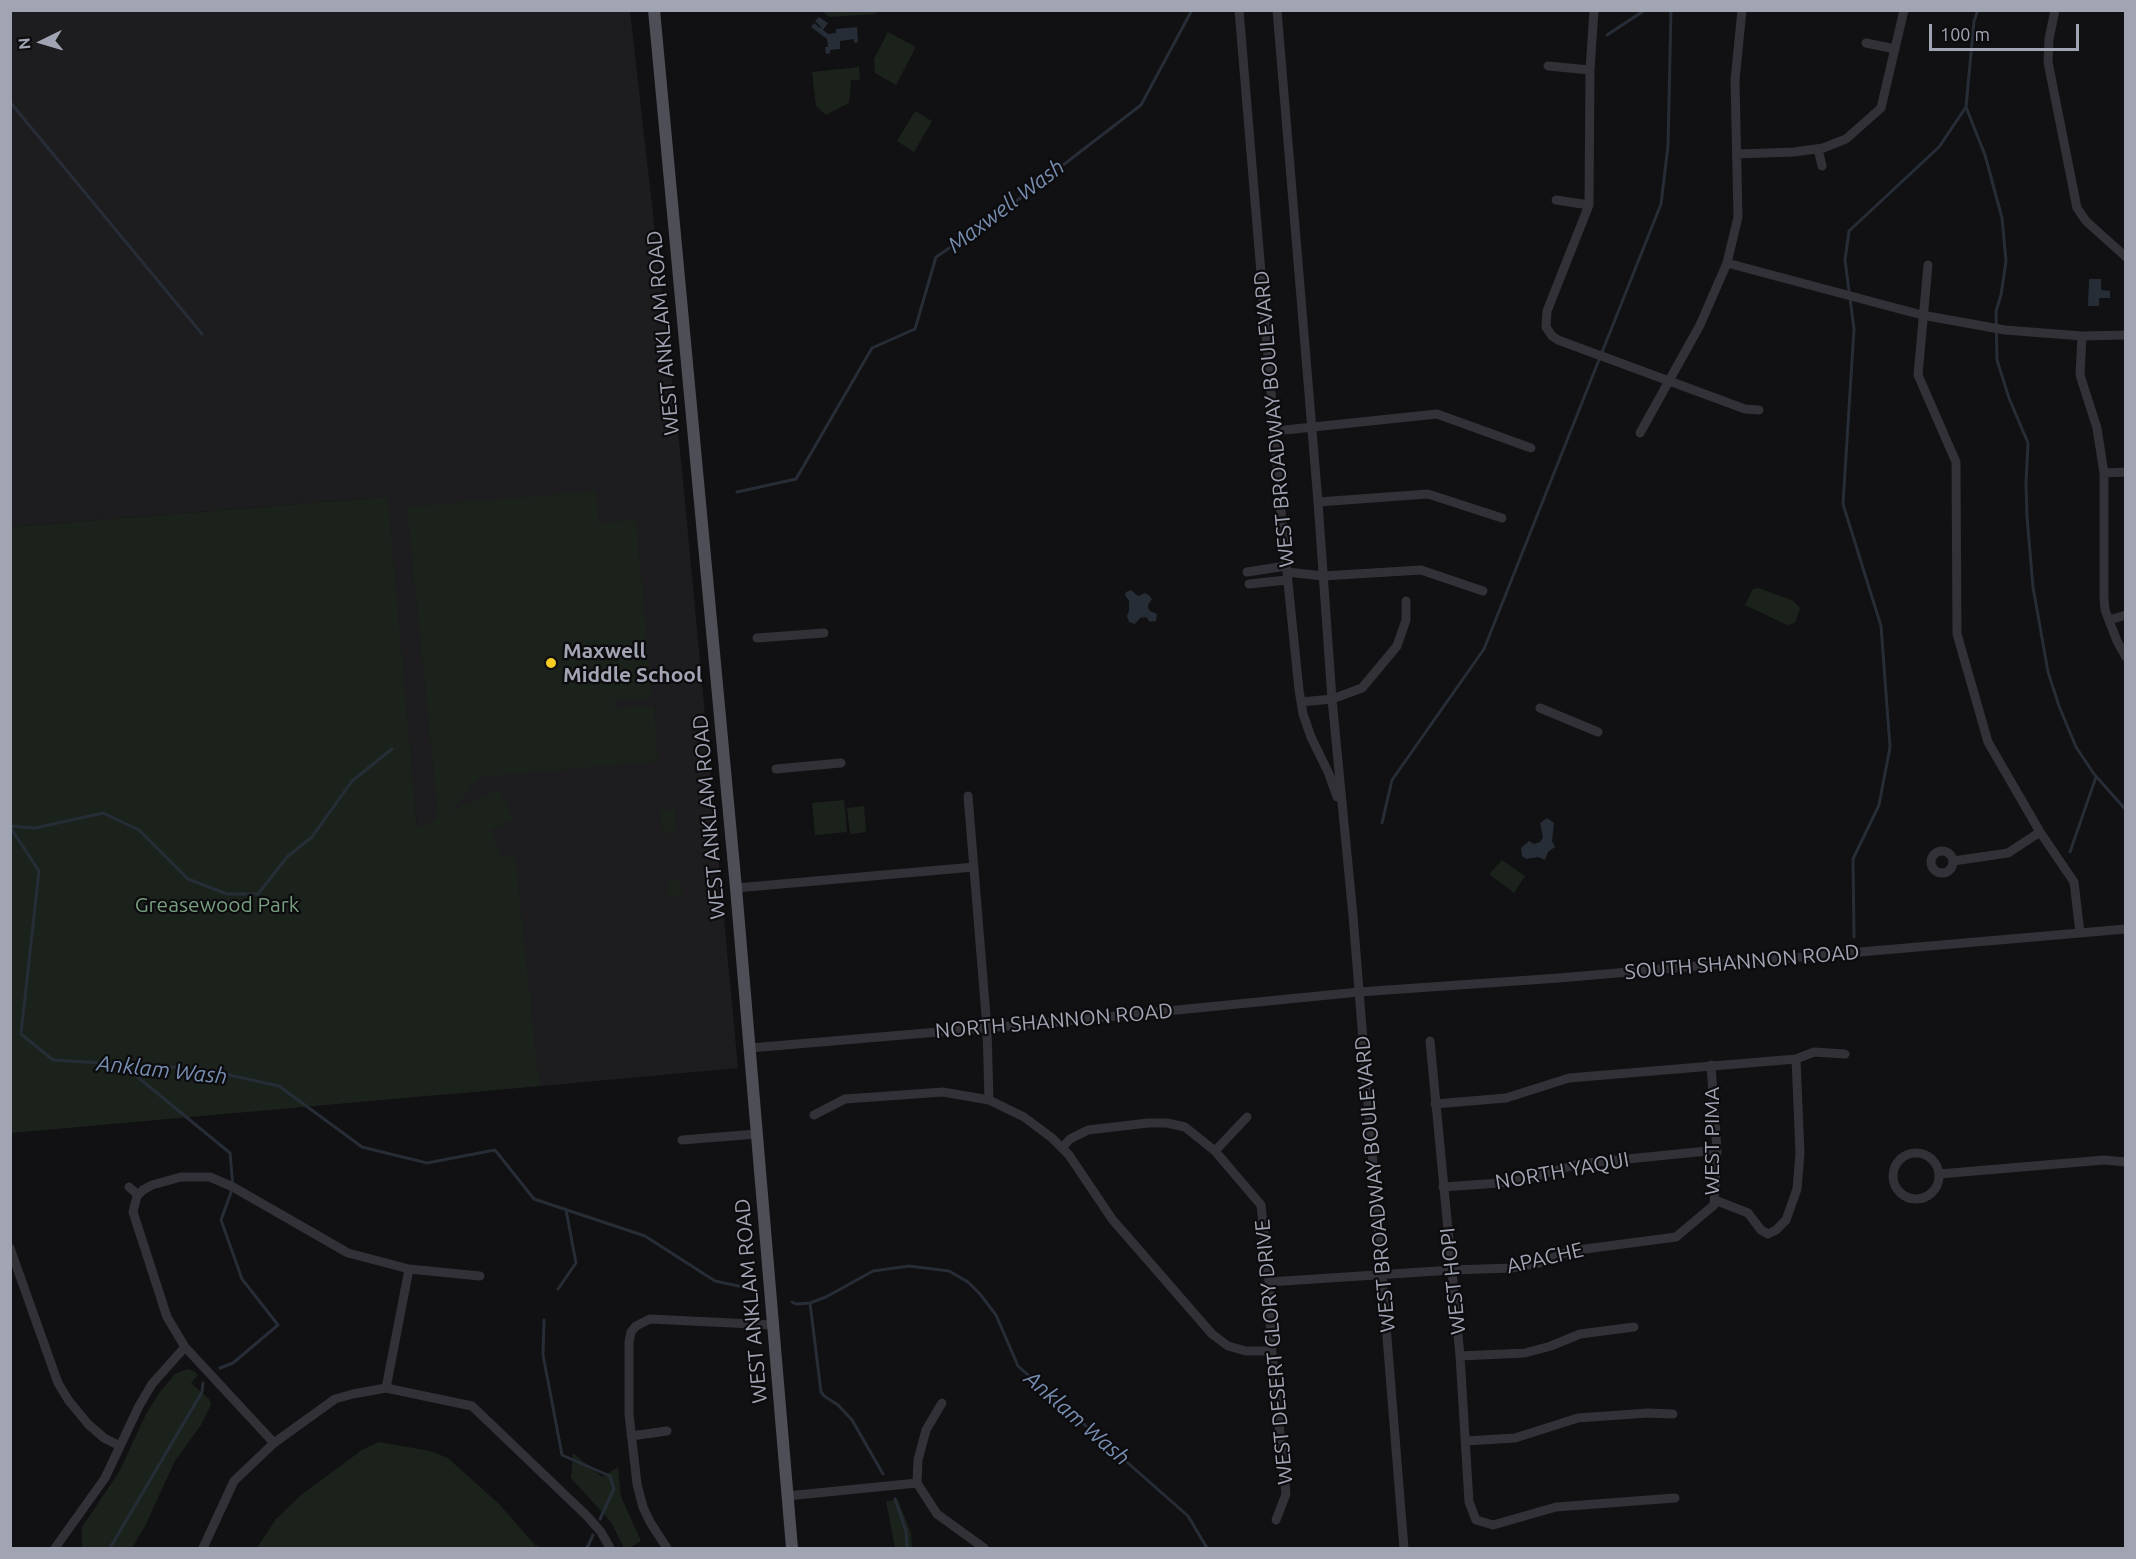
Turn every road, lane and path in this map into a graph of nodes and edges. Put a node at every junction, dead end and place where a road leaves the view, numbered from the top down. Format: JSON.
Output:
{"nodes":[{"id":1,"x":654,"y":10,"type":"edge"},
{"id":2,"x":1239,"y":10,"type":"edge"},
{"id":3,"x":1277,"y":10,"type":"edge"},
{"id":4,"x":1594,"y":10,"type":"edge"},
{"id":5,"x":1742,"y":10,"type":"edge"},
{"id":6,"x":1904,"y":10,"type":"edge"},
{"id":7,"x":2055,"y":10,"type":"edge"},
{"id":8,"x":1866,"y":43,"type":"dead end"},
{"id":9,"x":1895,"y":49,"type":"junction"},
{"id":10,"x":1548,"y":66,"type":"dead end"},
{"id":11,"x":1590,"y":70,"type":"junction"},
{"id":12,"x":1818,"y":149,"type":"junction"},
{"id":13,"x":1737,"y":154,"type":"junction"},
{"id":14,"x":1822,"y":166,"type":"dead end"},
{"id":15,"x":1556,"y":200,"type":"dead end"},
{"id":16,"x":1589,"y":205,"type":"junction"},
{"id":17,"x":2126,"y":257,"type":"edge"},
{"id":18,"x":1727,"y":262,"type":"junction"},
{"id":19,"x":1928,"y":264,"type":"dead end"},
{"id":20,"x":1922,"y":315,"type":"junction"},
{"id":21,"x":2126,"y":334,"type":"edge"},
{"id":22,"x":2082,"y":336,"type":"junction"},
{"id":23,"x":1668,"y":382,"type":"junction"},
{"id":24,"x":1759,"y":410,"type":"dead end"},
{"id":25,"x":1312,"y":427,"type":"junction"},
{"id":26,"x":1275,"y":431,"type":"junction"},
{"id":27,"x":1640,"y":434,"type":"dead end"},
{"id":28,"x":1531,"y":448,"type":"dead end"},
{"id":29,"x":2126,"y":472,"type":"edge"},
{"id":30,"x":2104,"y":473,"type":"junction"},
{"id":31,"x":1318,"y":502,"type":"junction"},
{"id":32,"x":1502,"y":518,"type":"dead end"},
{"id":33,"x":1247,"y":572,"type":"dead end"},
{"id":34,"x":1287,"y":573,"type":"junction"},
{"id":35,"x":1323,"y":576,"type":"junction"},
{"id":36,"x":1249,"y":584,"type":"dead end"},
{"id":37,"x":1483,"y":591,"type":"dead end"},
{"id":38,"x":1406,"y":601,"type":"dead end"},
{"id":39,"x":2126,"y":615,"type":"edge"},
{"id":40,"x":2109,"y":620,"type":"junction"},
{"id":41,"x":824,"y":633,"type":"dead end"},
{"id":42,"x":757,"y":638,"type":"dead end"},
{"id":43,"x":2126,"y":657,"type":"edge"},
{"id":44,"x":1332,"y":699,"type":"junction"},
{"id":45,"x":1301,"y":702,"type":"junction"},
{"id":46,"x":1540,"y":708,"type":"dead end"},
{"id":47,"x":1598,"y":732,"type":"dead end"},
{"id":48,"x":841,"y":763,"type":"dead end"},
{"id":49,"x":776,"y":769,"type":"dead end"},
{"id":50,"x":968,"y":796,"type":"dead end"},
{"id":51,"x":1344,"y":819,"type":"junction"},
{"id":52,"x":2040,"y":832,"type":"junction"},
{"id":53,"x":1953,"y":861,"type":"dead end"},
{"id":54,"x":974,"y":867,"type":"junction"},
{"id":55,"x":736,"y":888,"type":"junction"},
{"id":56,"x":2126,"y":929,"type":"edge"},
{"id":57,"x":2080,"y":933,"type":"junction"},
{"id":58,"x":1359,"y":992,"type":"junction"},
{"id":59,"x":987,"y":1028,"type":"junction"},
{"id":60,"x":1430,"y":1041,"type":"dead end"},
{"id":61,"x":750,"y":1048,"type":"junction"},
{"id":62,"x":1845,"y":1054,"type":"dead end"},
{"id":63,"x":1796,"y":1059,"type":"junction"},
{"id":64,"x":1711,"y":1065,"type":"junction"},
{"id":65,"x":989,"y":1100,"type":"junction"},
{"id":66,"x":1436,"y":1104,"type":"junction"},
{"id":67,"x":814,"y":1115,"type":"dead end"},
{"id":68,"x":1247,"y":1117,"type":"dead end"},
{"id":69,"x":757,"y":1134,"type":"junction"},
{"id":70,"x":682,"y":1140,"type":"dead end"},
{"id":71,"x":1062,"y":1148,"type":"junction"},
{"id":72,"x":1717,"y":1150,"type":"junction"},
{"id":73,"x":1215,"y":1151,"type":"junction"},
{"id":74,"x":2126,"y":1162,"type":"edge"},
{"id":75,"x":1939,"y":1174,"type":"junction"},
{"id":76,"x":129,"y":1187,"type":"dead end"},
{"id":77,"x":1443,"y":1187,"type":"junction"},
{"id":78,"x":138,"y":1196,"type":"junction"},
{"id":79,"x":1715,"y":1200,"type":"junction"},
{"id":80,"x":1676,"y":1237,"type":"joint"},
{"id":81,"x":10,"y":1248,"type":"edge"},
{"id":82,"x":409,"y":1269,"type":"junction"},
{"id":83,"x":1452,"y":1270,"type":"junction"},
{"id":84,"x":1382,"y":1275,"type":"junction"},
{"id":85,"x":480,"y":1276,"type":"dead end"},
{"id":86,"x":1269,"y":1281,"type":"junction"},
{"id":87,"x":773,"y":1325,"type":"junction"},
{"id":88,"x":1634,"y":1327,"type":"dead end"},
{"id":89,"x":185,"y":1347,"type":"junction"},
{"id":90,"x":1272,"y":1351,"type":"junction"},
{"id":91,"x":1460,"y":1356,"type":"junction"},
{"id":92,"x":387,"y":1388,"type":"junction"},
{"id":93,"x":942,"y":1404,"type":"dead end"},
{"id":94,"x":1673,"y":1414,"type":"dead end"},
{"id":95,"x":667,"y":1431,"type":"dead end"},
{"id":96,"x":631,"y":1436,"type":"junction"},
{"id":97,"x":1466,"y":1441,"type":"junction"},
{"id":98,"x":274,"y":1443,"type":"junction"},
{"id":99,"x":120,"y":1446,"type":"junction"},
{"id":100,"x":918,"y":1483,"type":"junction"},
{"id":101,"x":787,"y":1496,"type":"junction"},
{"id":102,"x":1675,"y":1498,"type":"dead end"},
{"id":103,"x":1276,"y":1520,"type":"dead end"},
{"id":104,"x":55,"y":1548,"type":"edge"},
{"id":105,"x":203,"y":1548,"type":"edge"},
{"id":106,"x":610,"y":1548,"type":"edge"},
{"id":107,"x":668,"y":1548,"type":"edge"},
{"id":108,"x":792,"y":1548,"type":"edge"},
{"id":109,"x":984,"y":1548,"type":"edge"},
{"id":110,"x":1404,"y":1548,"type":"edge"}],
"edges":[{"from":1,"to":55,"type":"main road","name":"WEST ANKLAM ROAD"},
{"from":2,"to":26,"type":"street","name":"WEST BROADWAY BOULEVARD"},
{"from":3,"to":25,"type":"street","name":"WEST BROADWAY BOULEVARD"},
{"from":4,"to":11,"type":"street"},
{"from":5,"to":13,"type":"street"},
{"from":6,"to":9,"type":"street"},
{"from":7,"to":17,"type":"street"},
{"from":8,"to":9,"type":"street"},
{"from":9,"to":12,"type":"street"},
{"from":10,"to":11,"type":"street"},
{"from":11,"to":16,"type":"street"},
{"from":12,"to":13,"type":"street"},
{"from":12,"to":14,"type":"street"},
{"from":13,"to":18,"type":"street"},
{"from":15,"to":16,"type":"street"},
{"from":16,"to":23,"type":"street"},
{"from":18,"to":20,"type":"street"},
{"from":18,"to":23,"type":"street"},
{"from":19,"to":20,"type":"street"},
{"from":20,"to":22,"type":"street"},
{"from":20,"to":52,"type":"street"},
{"from":21,"to":22,"type":"street"},
{"from":22,"to":30,"type":"street"},
{"from":23,"to":24,"type":"street"},
{"from":23,"to":27,"type":"street"},
{"from":25,"to":26,"type":"street"},
{"from":25,"to":28,"type":"street"},
{"from":25,"to":31,"type":"street","name":"WEST BROADWAY BOULEVARD"},
{"from":26,"to":34,"type":"street","name":"WEST BROADWAY BOULEVARD"},
{"from":29,"to":30,"type":"street"},
{"from":30,"to":40,"type":"street"},
{"from":31,"to":32,"type":"street"},
{"from":31,"to":35,"type":"street","name":"WEST BROADWAY BOULEVARD"},
{"from":33,"to":34,"type":"street"},
{"from":34,"to":35,"type":"street"},
{"from":34,"to":36,"type":"street"},
{"from":34,"to":45,"type":"street","name":"WEST BROADWAY BOULEVARD"},
{"from":35,"to":37,"type":"street"},
{"from":35,"to":44,"type":"street","name":"WEST BROADWAY BOULEVARD"},
{"from":38,"to":44,"type":"street"},
{"from":39,"to":40,"type":"street"},
{"from":40,"to":43,"type":"street"},
{"from":41,"to":42,"type":"street"},
{"from":44,"to":45,"type":"street"},
{"from":44,"to":51,"type":"street","name":"WEST BROADWAY BOULEVARD"},
{"from":45,"to":51,"type":"street","name":"WEST BROADWAY BOULEVARD"},
{"from":46,"to":47,"type":"street"},
{"from":48,"to":49,"type":"street"},
{"from":50,"to":54,"type":"street"},
{"from":51,"to":58,"type":"street","name":"WEST BROADWAY BOULEVARD"},
{"from":52,"to":53,"type":"street"},
{"from":52,"to":57,"type":"street"},
{"from":54,"to":55,"type":"street"},
{"from":54,"to":59,"type":"street"},
{"from":55,"to":61,"type":"main road","name":"WEST ANKLAM ROAD"},
{"from":56,"to":57,"type":"street","name":"SOUTH SHANNON ROAD"},
{"from":57,"to":58,"type":"street","name":"SOUTH SHANNON ROAD"},
{"from":58,"to":59,"type":"street","name":"NORTH SHANNON ROAD"},
{"from":58,"to":84,"type":"street","name":"WEST BROADWAY BOULEVARD"},
{"from":59,"to":61,"type":"street","name":"NORTH SHANNON ROAD"},
{"from":59,"to":65,"type":"street"},
{"from":60,"to":66,"type":"street","name":"WEST HOPI"},
{"from":61,"to":69,"type":"main road","name":"WEST ANKLAM ROAD"},
{"from":62,"to":63,"type":"street"},
{"from":63,"to":64,"type":"street"},
{"from":63,"to":79,"type":"street"},
{"from":64,"to":66,"type":"street"},
{"from":64,"to":72,"type":"street","name":"WEST PIMA"},
{"from":65,"to":67,"type":"street"},
{"from":65,"to":71,"type":"street"},
{"from":66,"to":77,"type":"street","name":"WEST HOPI"},
{"from":68,"to":73,"type":"street"},
{"from":69,"to":70,"type":"street"},
{"from":69,"to":87,"type":"main road","name":"WEST ANKLAM ROAD"},
{"from":71,"to":73,"type":"street","name":"WEST DESERT GLORY DRIVE"},
{"from":71,"to":90,"type":"street"},
{"from":72,"to":77,"type":"street","name":"NORTH YAQUI"},
{"from":72,"to":79,"type":"street","name":"WEST PIMA"},
{"from":73,"to":86,"type":"street","name":"WEST DESERT GLORY DRIVE"},
{"from":74,"to":75,"type":"street"},
{"from":75,"to":75,"type":"street"},
{"from":76,"to":78,"type":"street"},
{"from":77,"to":83,"type":"street","name":"WEST HOPI"},
{"from":78,"to":82,"type":"street"},
{"from":78,"to":89,"type":"street"},
{"from":79,"to":80,"type":"street","name":"WEST PIMA"},
{"from":80,"to":83,"type":"street","name":"APACHE"},
{"from":81,"to":99,"type":"street"},
{"from":82,"to":85,"type":"street"},
{"from":82,"to":92,"type":"street"},
{"from":83,"to":84,"type":"street","name":"APACHE"},
{"from":83,"to":91,"type":"street","name":"WEST HOPI"},
{"from":84,"to":86,"type":"street","name":"APACHE"},
{"from":84,"to":110,"type":"street","name":"WEST BROADWAY BOULEVARD"},
{"from":86,"to":90,"type":"street","name":"WEST DESERT GLORY DRIVE"},
{"from":87,"to":96,"type":"street"},
{"from":87,"to":101,"type":"main road","name":"WEST ANKLAM ROAD"},
{"from":88,"to":91,"type":"street"},
{"from":89,"to":98,"type":"street"},
{"from":89,"to":99,"type":"street"},
{"from":90,"to":103,"type":"street","name":"WEST DESERT GLORY DRIVE"},
{"from":91,"to":97,"type":"street","name":"WEST HOPI"},
{"from":92,"to":98,"type":"street"},
{"from":92,"to":106,"type":"street"},
{"from":93,"to":100,"type":"street"},
{"from":94,"to":97,"type":"street"},
{"from":95,"to":96,"type":"street"},
{"from":96,"to":107,"type":"street"},
{"from":97,"to":102,"type":"street","name":"WEST HOPI"},
{"from":98,"to":105,"type":"street"},
{"from":99,"to":104,"type":"street"},
{"from":100,"to":101,"type":"street"},
{"from":100,"to":109,"type":"street"},
{"from":101,"to":108,"type":"main road","name":"WEST ANKLAM ROAD"}]}
